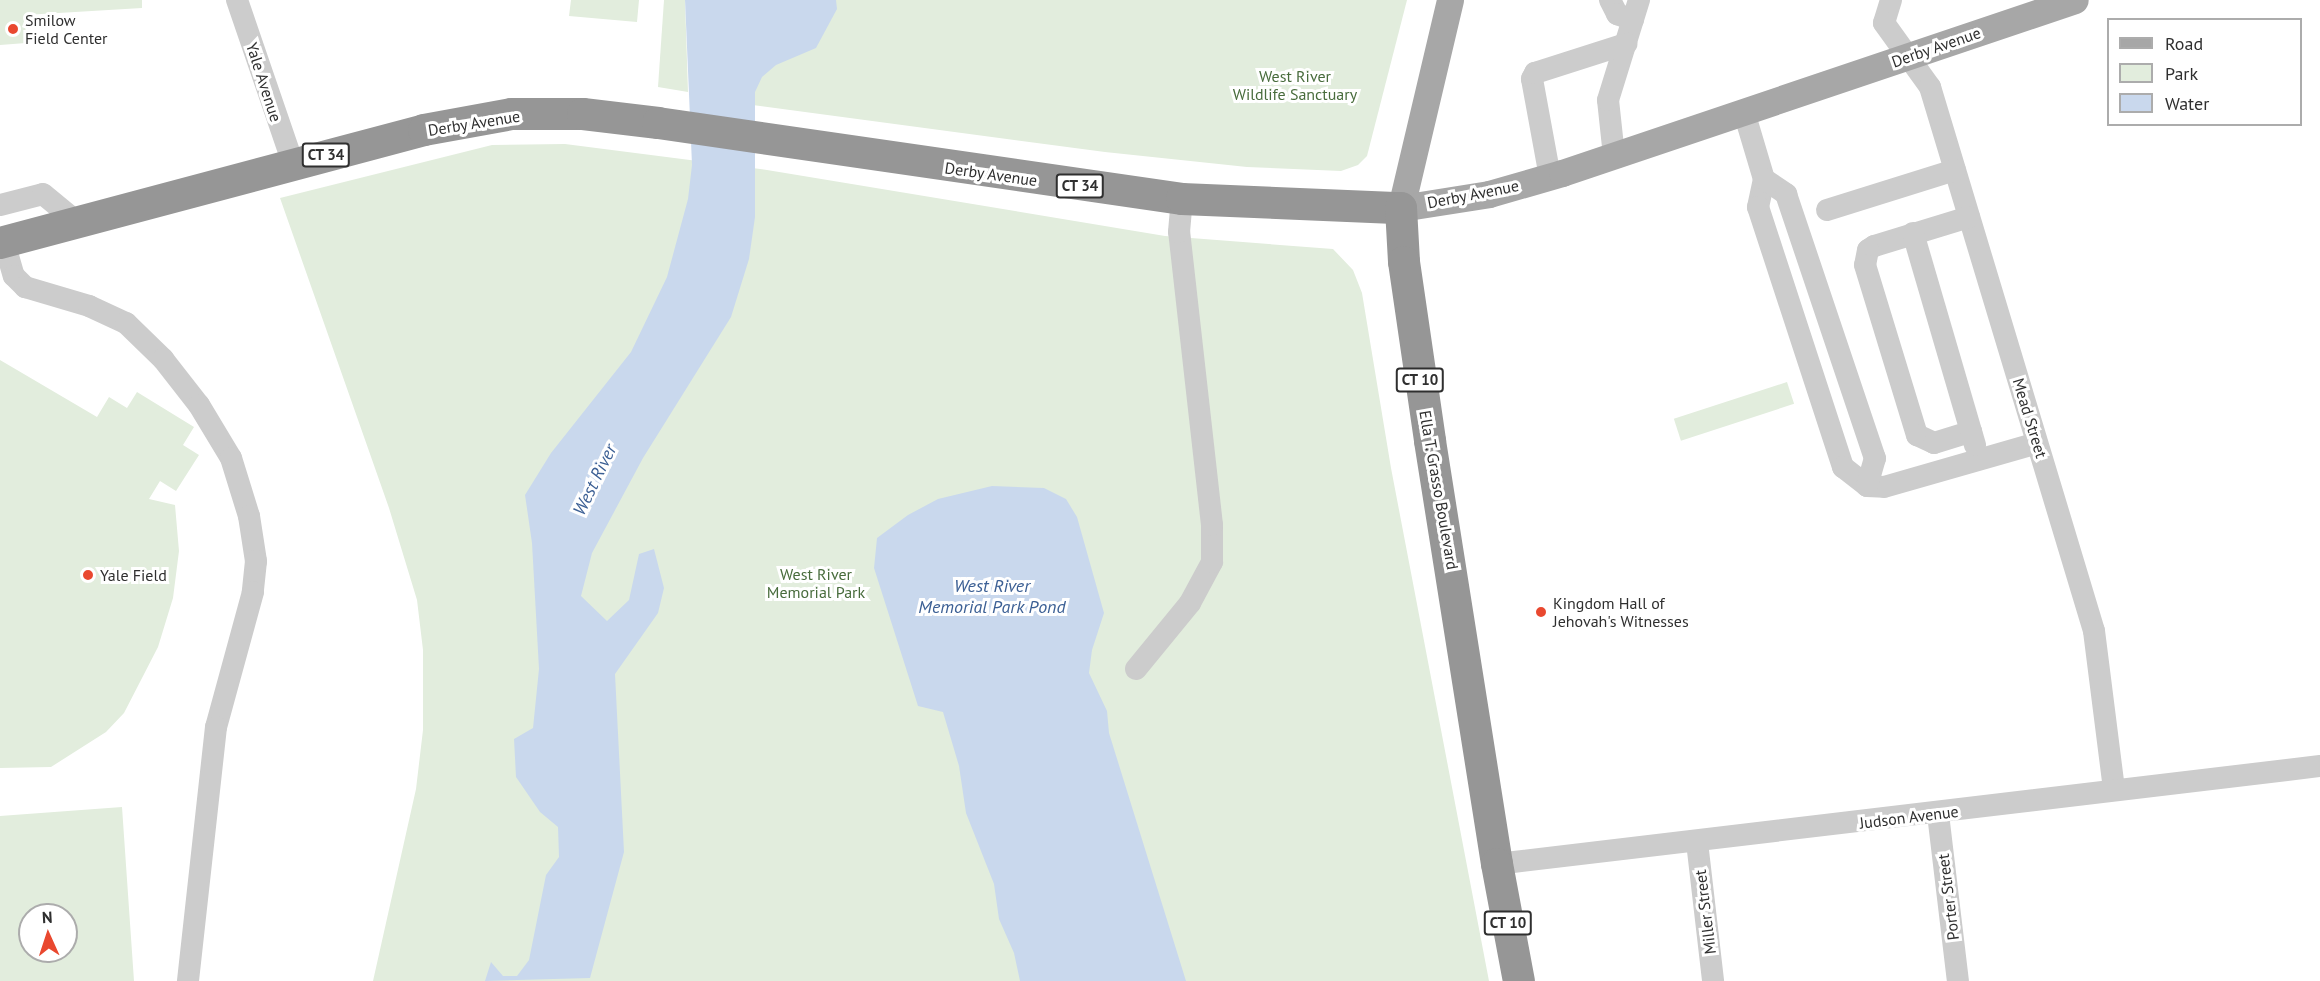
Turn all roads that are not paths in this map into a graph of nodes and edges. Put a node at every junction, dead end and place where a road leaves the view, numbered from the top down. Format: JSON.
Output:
{"nodes":[{"id":1,"x":237,"y":0,"type":"edge"},
{"id":2,"x":1450,"y":0,"type":"edge"},
{"id":3,"x":1610,"y":0,"type":"edge"},
{"id":4,"x":1891,"y":0,"type":"edge"},
{"id":5,"x":2075,"y":0,"type":"edge"},
{"id":6,"x":1636,"y":10,"type":"edge"},
{"id":7,"x":1626,"y":44,"type":"junction"},
{"id":8,"x":1909,"y":56,"type":"junction"},
{"id":9,"x":1744,"y":112,"type":"junction"},
{"id":10,"x":1614,"y":156,"type":"junction"},
{"id":11,"x":293,"y":164,"type":"junction"},
{"id":12,"x":1955,"y":170,"type":"junction"},
{"id":13,"x":1550,"y":177,"type":"junction"},
{"id":14,"x":1764,"y":179,"type":"junction"},
{"id":15,"x":1182,"y":199,"type":"junction"},
{"id":16,"x":0,"y":206,"type":"edge"},
{"id":17,"x":1401,"y":208,"type":"junction"},
{"id":18,"x":1827,"y":210,"type":"dead end"},
{"id":19,"x":1969,"y":217,"type":"junction"},
{"id":20,"x":77,"y":222,"type":"junction"},
{"id":21,"x":1914,"y":234,"type":"junction"},
{"id":22,"x":2,"y":243,"type":"edge"},
{"id":23,"x":1971,"y":432,"type":"junction"},
{"id":24,"x":2037,"y":443,"type":"junction"},
{"id":25,"x":1980,"y":461,"type":"junction"},
{"id":26,"x":1867,"y":486,"type":"junction"},
{"id":27,"x":1136,"y":669,"type":"dead end"},
{"id":28,"x":2320,"y":766,"type":"edge"},
{"id":29,"x":2114,"y":790,"type":"junction"},
{"id":30,"x":1938,"y":814,"type":"junction"},
{"id":31,"x":1697,"y":842,"type":"junction"},
{"id":32,"x":1497,"y":864,"type":"junction"},
{"id":33,"x":188,"y":981,"type":"edge"},
{"id":34,"x":1520,"y":981,"type":"edge"},
{"id":35,"x":1713,"y":981,"type":"edge"},
{"id":36,"x":1958,"y":981,"type":"edge"}],
"edges":[{"from":1,"to":11,"type":"street","name":"Yale Avenue"},
{"from":2,"to":17,"type":"main road","name":"Ella T. Grasso Boulevard","number":"CT 10"},
{"from":3,"to":6,"type":"street"},
{"from":4,"to":8,"type":"street","name":"Mead Street"},
{"from":5,"to":8,"type":"main road","name":"Derby Avenue"},
{"from":6,"to":7,"type":"street"},
{"from":7,"to":10,"type":"street"},
{"from":7,"to":13,"type":"street"},
{"from":8,"to":9,"type":"main road","name":"Derby Avenue"},
{"from":8,"to":12,"type":"street","name":"Mead Street"},
{"from":9,"to":10,"type":"main road","name":"Derby Avenue"},
{"from":9,"to":14,"type":"street"},
{"from":10,"to":13,"type":"main road","name":"Derby Avenue"},
{"from":11,"to":15,"type":"highway","name":"Derby Avenue","number":"CT 34"},
{"from":11,"to":20,"type":"highway","name":"Derby Avenue","number":"CT 34"},
{"from":12,"to":18,"type":"street"},
{"from":12,"to":19,"type":"street","name":"Mead Street"},
{"from":13,"to":17,"type":"main road","name":"Derby Avenue"},
{"from":14,"to":26,"type":"street"},
{"from":14,"to":26,"type":"street"},
{"from":15,"to":17,"type":"highway","name":"Derby Avenue","number":"CT 34"},
{"from":15,"to":27,"type":"street"},
{"from":16,"to":20,"type":"street"},
{"from":17,"to":32,"type":"highway","name":"Ella T. Grasso Boulevard","number":"CT 10"},
{"from":19,"to":21,"type":"street"},
{"from":19,"to":24,"type":"street","name":"Mead Street"},
{"from":20,"to":22,"type":"highway","name":"Derby Avenue","number":"CT 34"},
{"from":21,"to":23,"type":"street"},
{"from":21,"to":23,"type":"street"},
{"from":22,"to":33,"type":"street"},
{"from":23,"to":25,"type":"street"},
{"from":24,"to":25,"type":"street"},
{"from":24,"to":29,"type":"street","name":"Mead Street"},
{"from":25,"to":26,"type":"street"},
{"from":28,"to":29,"type":"street","name":"Judson Avenue"},
{"from":29,"to":30,"type":"street","name":"Judson Avenue"},
{"from":30,"to":31,"type":"street","name":"Judson Avenue"},
{"from":30,"to":36,"type":"street","name":"Porter Street"},
{"from":31,"to":32,"type":"street","name":"Judson Avenue"},
{"from":31,"to":35,"type":"street","name":"Miller Street"},
{"from":32,"to":34,"type":"highway","name":"Ella T. Grasso Boulevard","number":"CT 10"}]}
